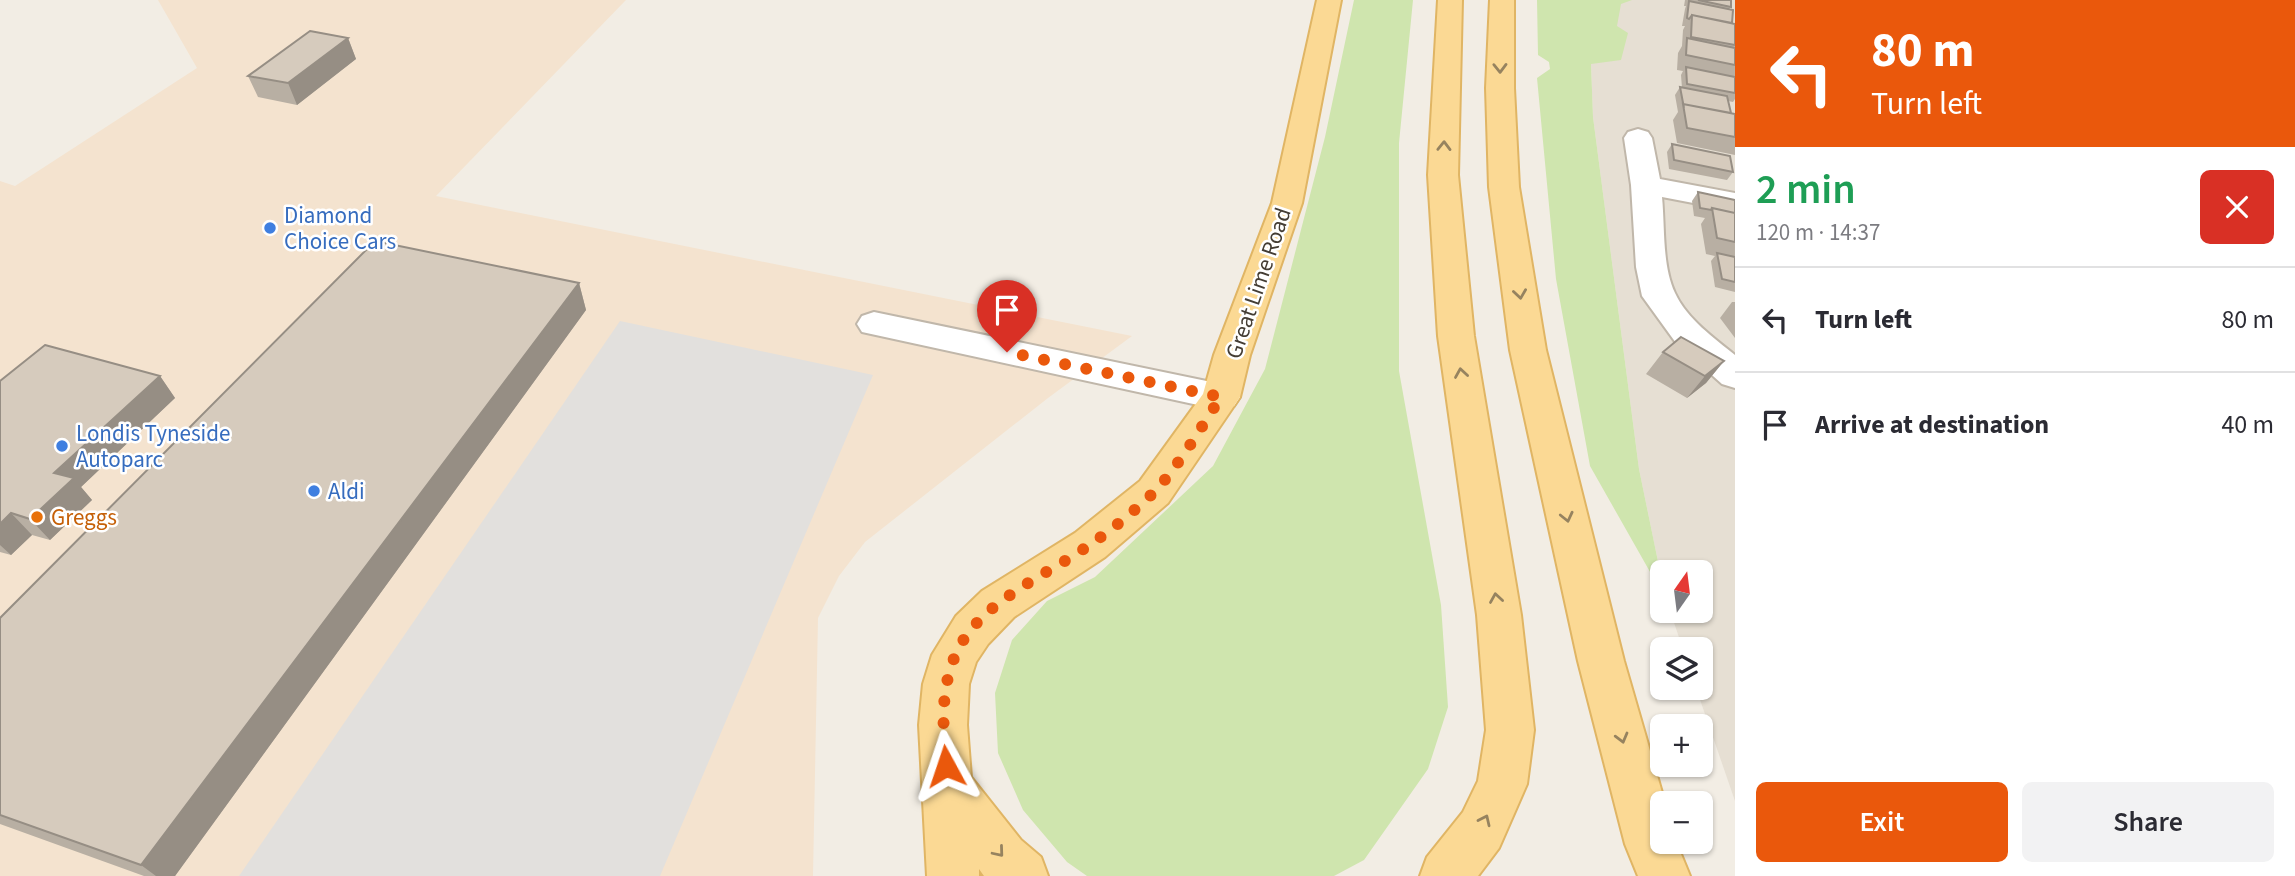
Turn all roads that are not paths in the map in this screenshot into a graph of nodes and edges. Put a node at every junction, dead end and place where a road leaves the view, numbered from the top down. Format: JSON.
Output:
{"nodes":[{"id":1,"x":1329,"y":0,"type":"edge"},
{"id":2,"x":1450,"y":0,"type":"edge"},
{"id":3,"x":1502,"y":0,"type":"edge"},
{"id":4,"x":1638,"y":138,"type":"dead end"},
{"id":5,"x":1646,"y":185,"type":"junction"},
{"id":6,"x":1735,"y":202,"type":"edge"},
{"id":7,"x":874,"y":324,"type":"dead end"},
{"id":8,"x":1735,"y":375,"type":"edge"},
{"id":9,"x":1221,"y":397,"type":"junction"},
{"id":10,"x":948,"y":787,"type":"junction"},
{"id":11,"x":953,"y":876,"type":"edge"},
{"id":12,"x":1022,"y":876,"type":"edge"},
{"id":13,"x":1446,"y":876,"type":"edge"},
{"id":14,"x":1664,"y":876,"type":"edge"}],
"edges":[{"from":1,"to":9,"type":"main road","name":"Great Lime Road"},
{"from":13,"to":2,"type":"main road","one_way":true},
{"from":3,"to":14,"type":"main road","one_way":true},
{"from":4,"to":5,"type":"street"},
{"from":5,"to":6,"type":"street"},
{"from":5,"to":8,"type":"street"},
{"from":7,"to":9,"type":"street"},
{"from":9,"to":10,"type":"main road","name":"Great Lime Road"},
{"from":10,"to":11,"type":"main road","name":"Great Lime Road"},
{"from":10,"to":12,"type":"main road","one_way":true}]}
